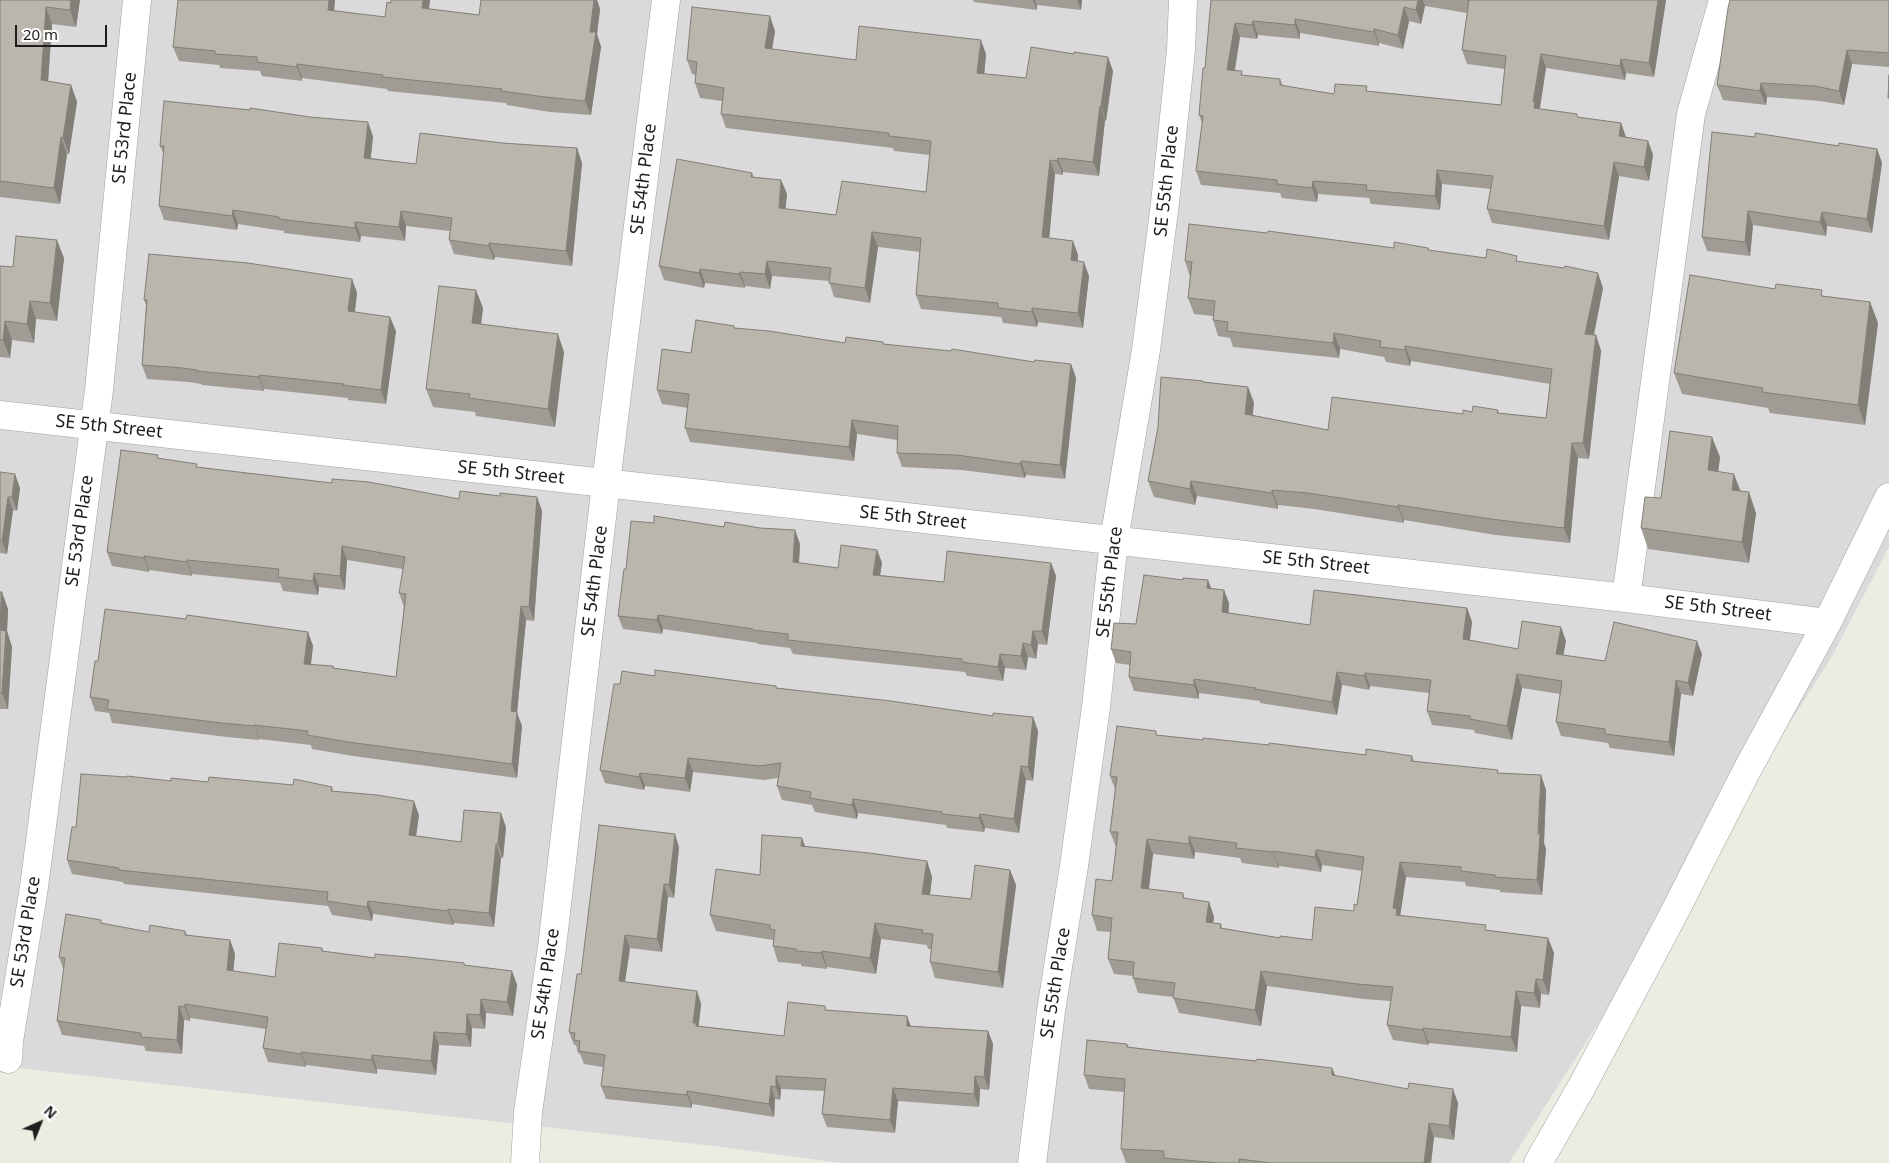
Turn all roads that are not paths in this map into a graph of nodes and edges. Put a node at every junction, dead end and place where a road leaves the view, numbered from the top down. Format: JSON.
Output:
{"nodes":[{"id":1,"x":137,"y":0,"type":"edge"},
{"id":2,"x":666,"y":0,"type":"edge"},
{"id":3,"x":1183,"y":0,"type":"edge"},
{"id":4,"x":1723,"y":0,"type":"edge"},
{"id":5,"x":0,"y":415,"type":"edge"},
{"id":6,"x":94,"y":426,"type":"junction"},
{"id":7,"x":606,"y":483,"type":"junction"},
{"id":8,"x":1889,"y":497,"type":"edge"},
{"id":9,"x":1114,"y":540,"type":"junction"},
{"id":10,"x":1626,"y":598,"type":"junction"},
{"id":11,"x":1827,"y":622,"type":"junction"},
{"id":12,"x":8,"y":1059,"type":"dead end"},
{"id":13,"x":525,"y":1163,"type":"edge"},
{"id":14,"x":1032,"y":1163,"type":"edge"},
{"id":15,"x":1538,"y":1163,"type":"edge"}],
"edges":[{"from":1,"to":6,"type":"street","name":"SE 53rd Place"},
{"from":2,"to":7,"type":"street","name":"SE 54th Place"},
{"from":3,"to":9,"type":"street","name":"SE 55th Place"},
{"from":4,"to":10,"type":"street"},
{"from":5,"to":6,"type":"street","name":"SE 5th Street"},
{"from":6,"to":7,"type":"street","name":"SE 5th Street"},
{"from":6,"to":12,"type":"street","name":"SE 53rd Place"},
{"from":7,"to":9,"type":"street","name":"SE 5th Street"},
{"from":7,"to":13,"type":"street","name":"SE 54th Place"},
{"from":8,"to":11,"type":"street"},
{"from":9,"to":10,"type":"street","name":"SE 5th Street"},
{"from":9,"to":14,"type":"street","name":"SE 55th Place"},
{"from":10,"to":11,"type":"street","name":"SE 5th Street"},
{"from":11,"to":15,"type":"street"}]}
